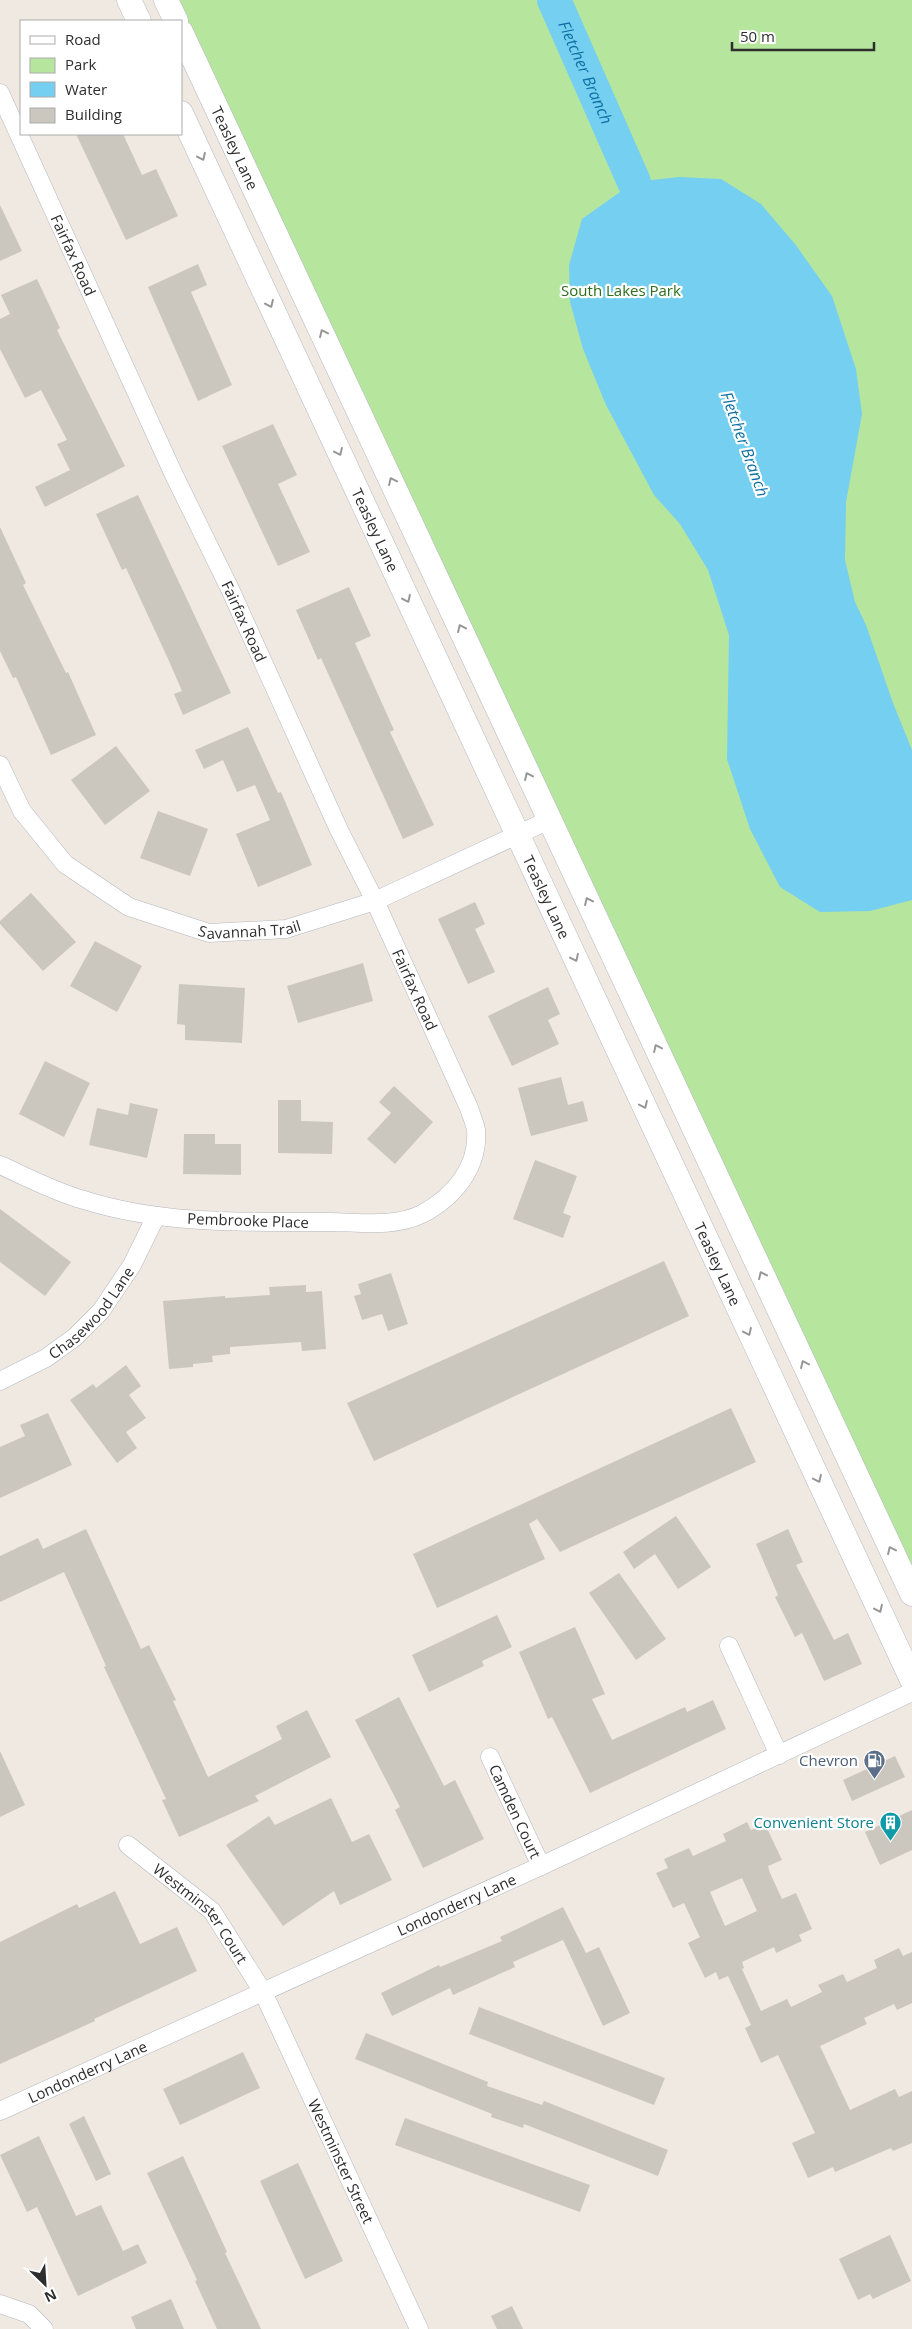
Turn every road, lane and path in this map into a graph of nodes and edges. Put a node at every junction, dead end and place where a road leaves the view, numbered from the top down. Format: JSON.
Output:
{"nodes":[{"id":1,"x":129,"y":0,"type":"edge"},
{"id":2,"x":166,"y":0,"type":"edge"},
{"id":3,"x":139,"y":20,"type":"edge"},
{"id":4,"x":176,"y":20,"type":"edge"},
{"id":5,"x":182,"y":34,"type":"edge"},
{"id":6,"x":0,"y":93,"type":"edge"},
{"id":7,"x":182,"y":115,"type":"edge"},
{"id":8,"x":0,"y":765,"type":"edge"},
{"id":9,"x":549,"y":820,"type":"junction"},
{"id":10,"x":518,"y":834,"type":"junction"},
{"id":11,"x":375,"y":901,"type":"junction"},
{"id":12,"x":473,"y":1155,"type":"joint"},
{"id":13,"x":0,"y":1165,"type":"edge"},
{"id":14,"x":156,"y":1216,"type":"junction"},
{"id":15,"x":0,"y":1381,"type":"edge"},
{"id":16,"x":912,"y":1594,"type":"edge"},
{"id":17,"x":728,"y":1646,"type":"dead end"},
{"id":18,"x":912,"y":1680,"type":"edge"},
{"id":19,"x":912,"y":1692,"type":"edge"},
{"id":20,"x":779,"y":1755,"type":"junction"},
{"id":21,"x":490,"y":1757,"type":"dead end"},
{"id":22,"x":128,"y":1845,"type":"dead end"},
{"id":23,"x":541,"y":1866,"type":"junction"},
{"id":24,"x":263,"y":1992,"type":"junction"},
{"id":25,"x":0,"y":2111,"type":"edge"},
{"id":26,"x":0,"y":2304,"type":"edge"},
{"id":27,"x":44,"y":2329,"type":"edge"},
{"id":28,"x":419,"y":2329,"type":"edge"}],
"edges":[{"from":1,"to":3,"type":"main road"},
{"from":2,"to":4,"type":"main road"},
{"from":9,"to":5,"type":"main road","name":"Teasley Lane","one_way":true},
{"from":6,"to":11,"type":"street","name":"Fairfax Road"},
{"from":7,"to":10,"type":"main road","name":"Teasley Lane","one_way":true},
{"from":8,"to":11,"type":"street","name":"Savannah Trail"},
{"from":9,"to":10,"type":"street","name":"Savannah Trail"},
{"from":16,"to":9,"type":"main road","name":"Teasley Lane","one_way":true},
{"from":10,"to":11,"type":"street","name":"Savannah Trail"},
{"from":10,"to":18,"type":"main road","name":"Teasley Lane","one_way":true},
{"from":11,"to":12,"type":"street","name":"Fairfax Road"},
{"from":12,"to":14,"type":"street","name":"Pembrooke Place"},
{"from":13,"to":14,"type":"street","name":"Pembrooke Place"},
{"from":14,"to":15,"type":"street","name":"Chasewood Lane"},
{"from":17,"to":20,"type":"street"},
{"from":19,"to":20,"type":"street","name":"Londonderry Lane"},
{"from":20,"to":23,"type":"street","name":"Londonderry Lane"},
{"from":21,"to":23,"type":"street","name":"Camden Court"},
{"from":22,"to":24,"type":"street","name":"Westminster Court"},
{"from":23,"to":24,"type":"street","name":"Londonderry Lane"},
{"from":24,"to":25,"type":"street","name":"Londonderry Lane"},
{"from":24,"to":28,"type":"street","name":"Westminster Street"},
{"from":26,"to":27,"type":"street"}]}
